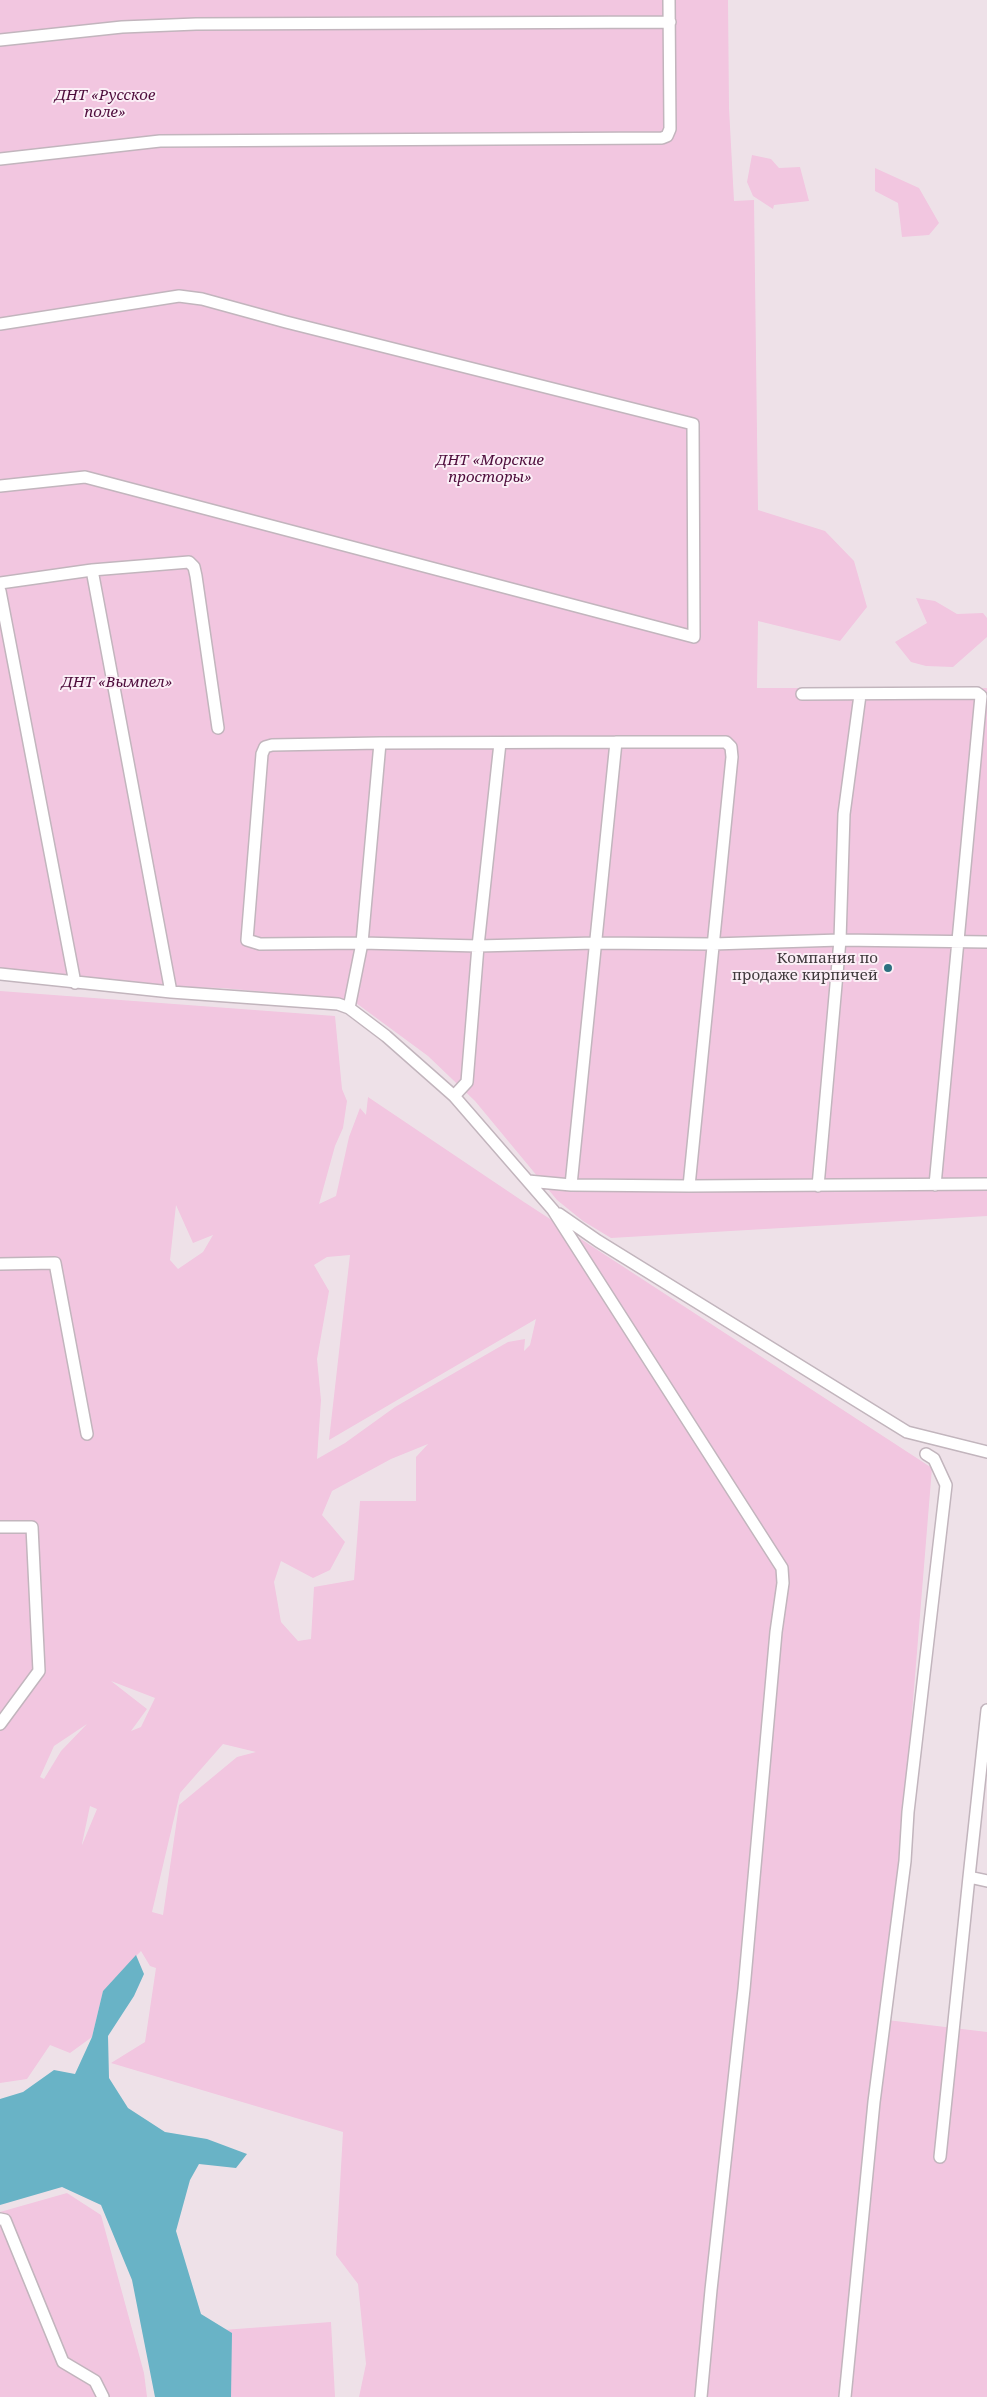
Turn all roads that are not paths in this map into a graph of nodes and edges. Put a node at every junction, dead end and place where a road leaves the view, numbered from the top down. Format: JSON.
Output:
{"nodes":[{"id":1,"x":669,"y":0,"type":"edge"},
{"id":2,"x":670,"y":22,"type":"junction"},
{"id":3,"x":0,"y":40,"type":"edge"},
{"id":4,"x":0,"y":159,"type":"edge"},
{"id":5,"x":0,"y":324,"type":"edge"},
{"id":6,"x":0,"y":486,"type":"edge"},
{"id":7,"x":92,"y":570,"type":"junction"},
{"id":8,"x":0,"y":583,"type":"edge"},
{"id":9,"x":0,"y":591,"type":"edge"},
{"id":10,"x":802,"y":694,"type":"dead end"},
{"id":11,"x":860,"y":695,"type":"junction"},
{"id":12,"x":218,"y":728,"type":"dead end"},
{"id":13,"x":616,"y":742,"type":"junction"},
{"id":14,"x":380,"y":743,"type":"junction"},
{"id":15,"x":500,"y":743,"type":"junction"},
{"id":16,"x":840,"y":940,"type":"junction"},
{"id":17,"x":987,"y":942,"type":"edge"},
{"id":18,"x":595,"y":943,"type":"junction"},
{"id":19,"x":958,"y":943,"type":"junction"},
{"id":20,"x":362,"y":944,"type":"junction"},
{"id":21,"x":713,"y":944,"type":"junction"},
{"id":22,"x":478,"y":946,"type":"junction"},
{"id":23,"x":0,"y":974,"type":"edge"},
{"id":24,"x":75,"y":983,"type":"junction"},
{"id":25,"x":170,"y":992,"type":"junction"},
{"id":26,"x":349,"y":1008,"type":"junction"},
{"id":27,"x":454,"y":1096,"type":"junction"},
{"id":28,"x":528,"y":1181,"type":"junction"},
{"id":29,"x":987,"y":1184,"type":"edge"},
{"id":30,"x":935,"y":1185,"type":"junction"},
{"id":31,"x":571,"y":1186,"type":"junction"},
{"id":32,"x":688,"y":1186,"type":"junction"},
{"id":33,"x":818,"y":1186,"type":"junction"},
{"id":34,"x":554,"y":1210,"type":"junction"},
{"id":35,"x":0,"y":1264,"type":"edge"},
{"id":36,"x":87,"y":1434,"type":"dead end"},
{"id":37,"x":987,"y":1452,"type":"edge"},
{"id":38,"x":926,"y":1454,"type":"dead end"},
{"id":39,"x":0,"y":1527,"type":"edge"},
{"id":40,"x":987,"y":1710,"type":"edge"},
{"id":41,"x":0,"y":1724,"type":"edge"},
{"id":42,"x":968,"y":1877,"type":"junction"},
{"id":43,"x":987,"y":1881,"type":"edge"},
{"id":44,"x":940,"y":2157,"type":"dead end"},
{"id":45,"x":0,"y":2219,"type":"edge"},
{"id":46,"x":103,"y":2397,"type":"edge"},
{"id":47,"x":702,"y":2397,"type":"edge"},
{"id":48,"x":844,"y":2397,"type":"edge"}],
"edges":[{"from":1,"to":2,"type":"street"},
{"from":2,"to":3,"type":"street"},
{"from":2,"to":4,"type":"street"},
{"from":5,"to":6,"type":"street"},
{"from":7,"to":8,"type":"street"},
{"from":7,"to":12,"type":"street"},
{"from":7,"to":25,"type":"street"},
{"from":9,"to":24,"type":"street"},
{"from":10,"to":11,"type":"street"},
{"from":11,"to":16,"type":"street"},
{"from":11,"to":19,"type":"street"},
{"from":13,"to":15,"type":"street"},
{"from":13,"to":18,"type":"street"},
{"from":13,"to":21,"type":"street"},
{"from":14,"to":15,"type":"street"},
{"from":14,"to":20,"type":"street"},
{"from":14,"to":20,"type":"street"},
{"from":15,"to":22,"type":"street"},
{"from":16,"to":19,"type":"street"},
{"from":16,"to":21,"type":"street"},
{"from":16,"to":33,"type":"street"},
{"from":17,"to":19,"type":"street"},
{"from":18,"to":21,"type":"street"},
{"from":18,"to":22,"type":"street"},
{"from":18,"to":31,"type":"street"},
{"from":19,"to":30,"type":"street"},
{"from":20,"to":22,"type":"street"},
{"from":20,"to":26,"type":"street"},
{"from":21,"to":32,"type":"street"},
{"from":22,"to":27,"type":"street"},
{"from":23,"to":24,"type":"street"},
{"from":24,"to":25,"type":"street"},
{"from":25,"to":26,"type":"street"},
{"from":26,"to":27,"type":"street"},
{"from":27,"to":28,"type":"street"},
{"from":28,"to":31,"type":"street"},
{"from":28,"to":34,"type":"street"},
{"from":29,"to":30,"type":"street"},
{"from":30,"to":33,"type":"street"},
{"from":31,"to":32,"type":"street"},
{"from":32,"to":33,"type":"street"},
{"from":34,"to":37,"type":"street"},
{"from":34,"to":47,"type":"street"},
{"from":35,"to":36,"type":"street"},
{"from":38,"to":48,"type":"street"},
{"from":39,"to":41,"type":"street"},
{"from":40,"to":42,"type":"street"},
{"from":42,"to":43,"type":"street"},
{"from":42,"to":44,"type":"street"},
{"from":45,"to":46,"type":"street"}]}
